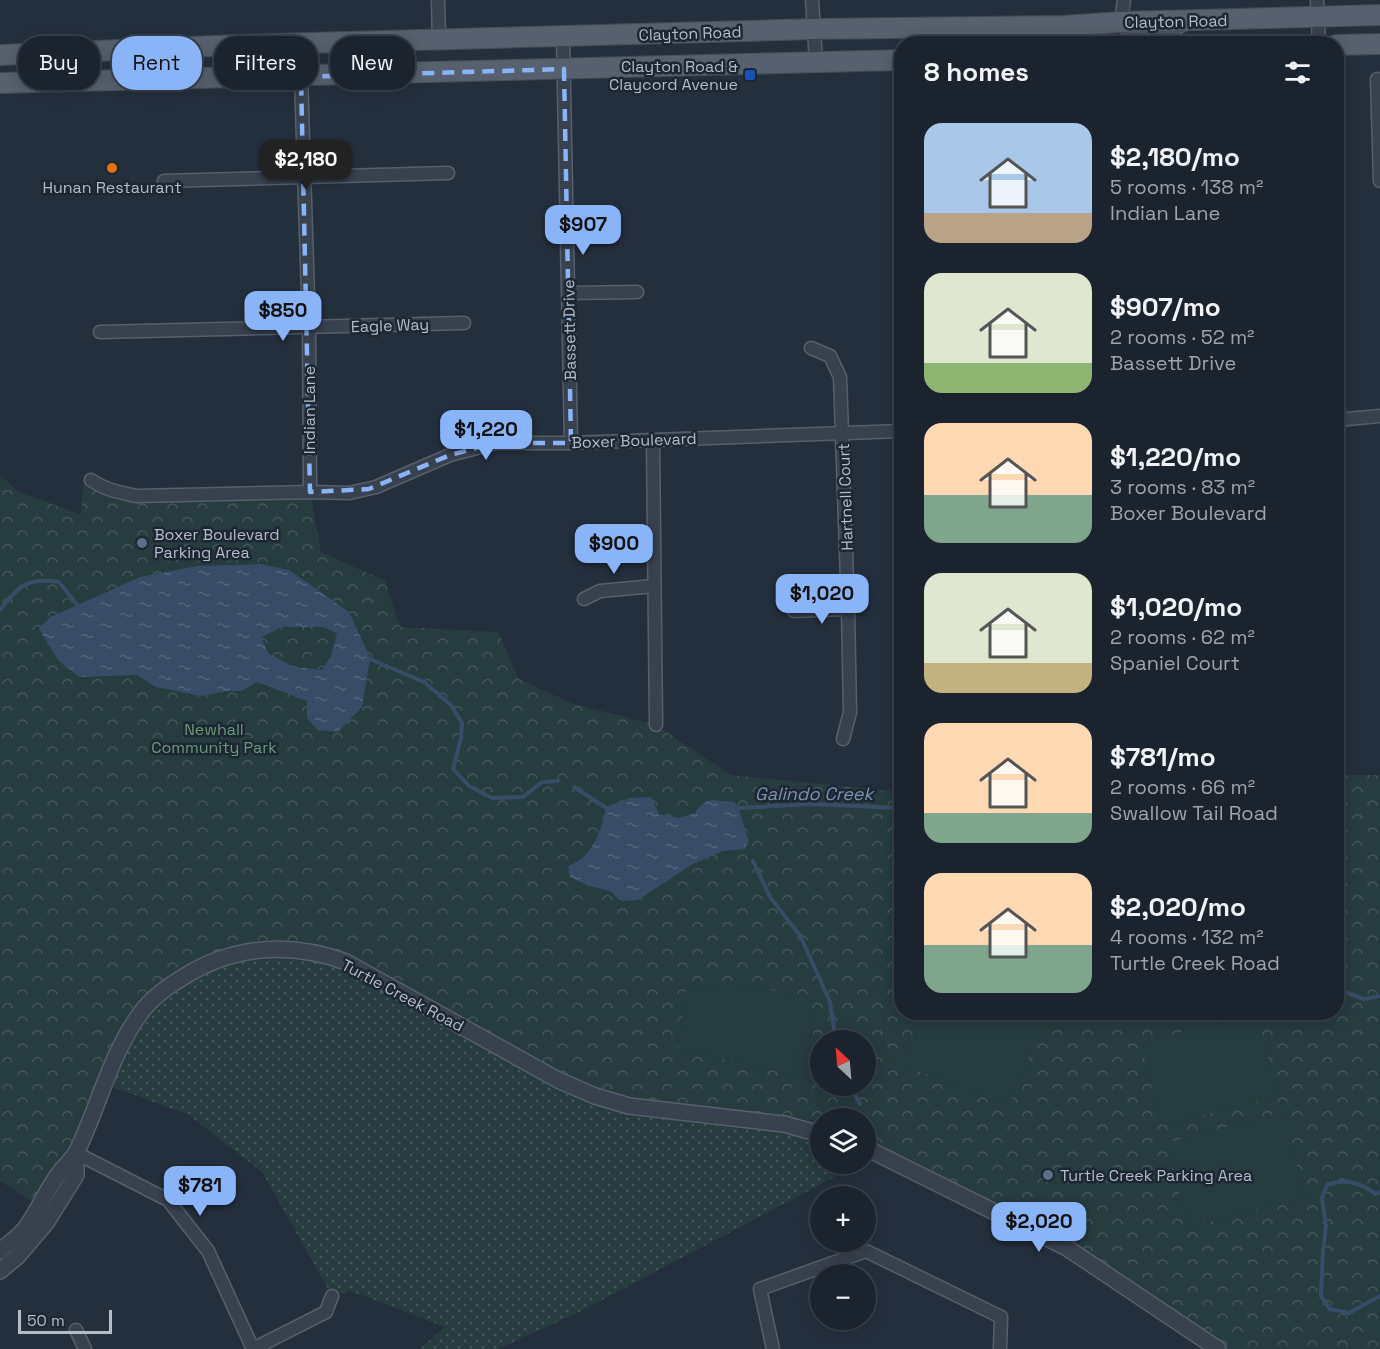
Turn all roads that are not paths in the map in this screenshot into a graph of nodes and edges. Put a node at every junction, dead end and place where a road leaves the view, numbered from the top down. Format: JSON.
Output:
{"nodes":[{"id":1,"x":438,"y":0,"type":"edge"},
{"id":2,"x":812,"y":0,"type":"edge"},
{"id":3,"x":1124,"y":0,"type":"edge"},
{"id":4,"x":1317,"y":8,"type":"edge"},
{"id":5,"x":1380,"y":15,"type":"edge"},
{"id":6,"x":1185,"y":21,"type":"junction"},
{"id":7,"x":1121,"y":22,"type":"junction"},
{"id":8,"x":1063,"y":26,"type":"junction"},
{"id":9,"x":814,"y":29,"type":"junction"},
{"id":10,"x":1088,"y":36,"type":"edge"},
{"id":11,"x":1161,"y":36,"type":"edge"},
{"id":12,"x":1319,"y":36,"type":"edge"},
{"id":13,"x":563,"y":37,"type":"junction"},
{"id":14,"x":440,"y":41,"type":"junction"},
{"id":15,"x":1380,"y":44,"type":"edge"},
{"id":16,"x":1344,"y":45,"type":"edge"},
{"id":17,"x":0,"y":55,"type":"edge"},
{"id":18,"x":894,"y":60,"type":"edge"},
{"id":19,"x":816,"y":61,"type":"junction"},
{"id":20,"x":564,"y":69,"type":"junction"},
{"id":21,"x":318,"y":76,"type":"edge"},
{"id":22,"x":214,"y":78,"type":"edge"},
{"id":23,"x":1377,"y":79,"type":"dead end"},
{"id":24,"x":0,"y":82,"type":"edge"},
{"id":25,"x":301,"y":90,"type":"edge"},
{"id":26,"x":448,"y":173,"type":"dead end"},
{"id":27,"x":304,"y":176,"type":"junction"},
{"id":28,"x":164,"y":181,"type":"dead end"},
{"id":29,"x":1380,"y":181,"type":"edge"},
{"id":30,"x":637,"y":292,"type":"dead end"},
{"id":31,"x":569,"y":293,"type":"junction"},
{"id":32,"x":464,"y":323,"type":"dead end"},
{"id":33,"x":309,"y":327,"type":"junction"},
{"id":34,"x":100,"y":332,"type":"dead end"},
{"id":35,"x":811,"y":348,"type":"dead end"},
{"id":36,"x":1380,"y":416,"type":"edge"},
{"id":37,"x":1344,"y":419,"type":"edge"},
{"id":38,"x":894,"y":431,"type":"edge"},
{"id":39,"x":842,"y":433,"type":"junction"},
{"id":40,"x":653,"y":440,"type":"junction"},
{"id":41,"x":571,"y":443,"type":"junction"},
{"id":42,"x":91,"y":480,"type":"dead end"},
{"id":43,"x":310,"y":492,"type":"junction"},
{"id":44,"x":654,"y":586,"type":"junction"},
{"id":45,"x":584,"y":599,"type":"dead end"},
{"id":46,"x":848,"y":609,"type":"junction"},
{"id":47,"x":794,"y":610,"type":"dead end"},
{"id":48,"x":656,"y":725,"type":"dead end"},
{"id":49,"x":843,"y":740,"type":"dead end"},
{"id":50,"x":810,"y":1131,"type":"edge"},
{"id":51,"x":76,"y":1153,"type":"junction"},
{"id":52,"x":876,"y":1153,"type":"edge"},
{"id":53,"x":0,"y":1251,"type":"edge"},
{"id":54,"x":0,"y":1271,"type":"edge"},
{"id":55,"x":332,"y":1296,"type":"dead end"},
{"id":56,"x":75,"y":1330,"type":"dead end"},
{"id":57,"x":85,"y":1349,"type":"edge"},
{"id":58,"x":253,"y":1349,"type":"edge"},
{"id":59,"x":773,"y":1349,"type":"edge"},
{"id":60,"x":1000,"y":1349,"type":"edge"},
{"id":61,"x":1218,"y":1349,"type":"edge"}],
"edges":[{"from":1,"to":14,"type":"street"},
{"from":2,"to":9,"type":"street"},
{"from":3,"to":7,"type":"street"},
{"from":4,"to":5,"type":"main road","name":"Clayton Road"},
{"from":4,"to":6,"type":"main road","name":"Clayton Road"},
{"from":4,"to":12,"type":"street"},
{"from":6,"to":7,"type":"main road","name":"Clayton Road"},
{"from":6,"to":11,"type":"main road"},
{"from":7,"to":8,"type":"main road","name":"Clayton Road"},
{"from":8,"to":9,"type":"main road","name":"Clayton Road"},
{"from":8,"to":10,"type":"main road"},
{"from":9,"to":13,"type":"main road","name":"Clayton Road"},
{"from":9,"to":19,"type":"street"},
{"from":13,"to":14,"type":"main road","name":"Clayton Road"},
{"from":13,"to":20,"type":"street","name":"Bassett Drive"},
{"from":14,"to":17,"type":"main road","name":"Clayton Road"},
{"from":15,"to":16,"type":"main road"},
{"from":18,"to":19,"type":"main road","name":"Clayton Road"},
{"from":19,"to":20,"type":"main road","name":"Clayton Road"},
{"from":20,"to":21,"type":"main road","name":"Clayton Road"},
{"from":20,"to":31,"type":"street","name":"Bassett Drive"},
{"from":22,"to":24,"type":"main road","name":"Clayton Road"},
{"from":23,"to":29,"type":"street"},
{"from":25,"to":27,"type":"street","name":"Indian Lane"},
{"from":26,"to":27,"type":"street"},
{"from":27,"to":28,"type":"street"},
{"from":27,"to":33,"type":"street","name":"Indian Lane"},
{"from":30,"to":31,"type":"street"},
{"from":31,"to":41,"type":"street","name":"Bassett Drive"},
{"from":32,"to":33,"type":"street","name":"Eagle Way"},
{"from":33,"to":34,"type":"street","name":"Eagle Way"},
{"from":33,"to":43,"type":"street","name":"Indian Lane"},
{"from":35,"to":39,"type":"street","name":"Hartnell Court"},
{"from":36,"to":37,"type":"street"},
{"from":38,"to":39,"type":"street","name":"Boxer Boulevard"},
{"from":39,"to":40,"type":"street","name":"Boxer Boulevard"},
{"from":39,"to":46,"type":"street","name":"Hartnell Court"},
{"from":40,"to":41,"type":"street","name":"Boxer Boulevard"},
{"from":40,"to":44,"type":"street"},
{"from":41,"to":43,"type":"street","name":"Boxer Boulevard"},
{"from":42,"to":43,"type":"street","name":"Boxer Boulevard"},
{"from":44,"to":45,"type":"street"},
{"from":44,"to":48,"type":"street"},
{"from":46,"to":47,"type":"street"},
{"from":46,"to":49,"type":"street","name":"Hartnell Court"},
{"from":50,"to":51,"type":"street","name":"Turtle Creek Road"},
{"from":51,"to":53,"type":"street","name":"Turtle Creek Road"},
{"from":51,"to":54,"type":"street","name":"Turtle Creek Road"},
{"from":51,"to":58,"type":"street"},
{"from":52,"to":61,"type":"street"},
{"from":55,"to":58,"type":"street"},
{"from":56,"to":57,"type":"street"},
{"from":59,"to":60,"type":"street"}]}
